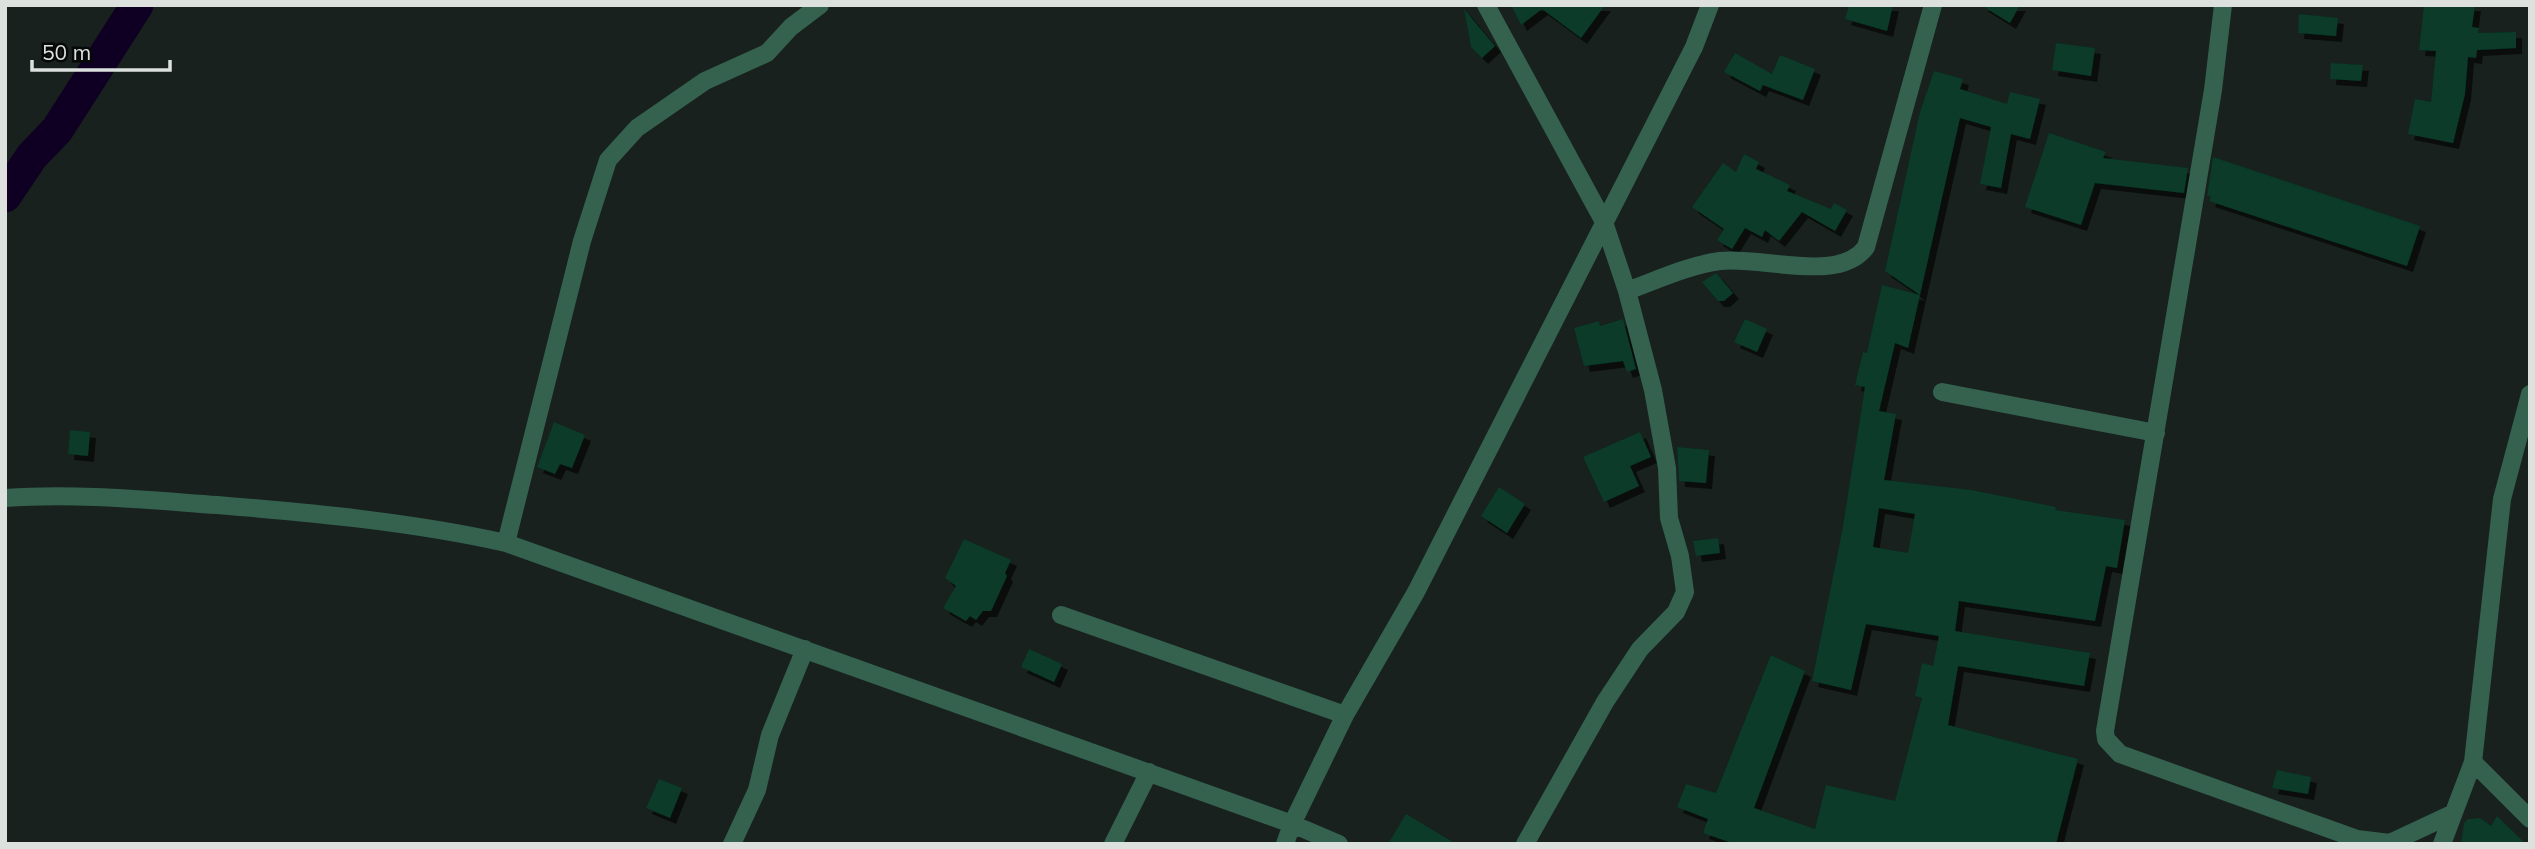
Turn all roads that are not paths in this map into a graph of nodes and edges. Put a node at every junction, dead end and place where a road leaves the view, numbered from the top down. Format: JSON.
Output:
{"nodes":[{"id":1,"x":820,"y":5,"type":"edge"},
{"id":2,"x":1486,"y":5,"type":"edge"},
{"id":3,"x":1710,"y":5,"type":"edge"},
{"id":4,"x":1933,"y":5,"type":"edge"},
{"id":5,"x":2223,"y":5,"type":"edge"},
{"id":6,"x":1604,"y":222,"type":"junction"},
{"id":7,"x":1627,"y":291,"type":"junction"},
{"id":8,"x":1942,"y":392,"type":"dead end"},
{"id":9,"x":2530,"y":394,"type":"edge"},
{"id":10,"x":2156,"y":433,"type":"junction"},
{"id":11,"x":5,"y":498,"type":"edge"},
{"id":12,"x":506,"y":543,"type":"junction"},
{"id":13,"x":1061,"y":615,"type":"dead end"},
{"id":14,"x":805,"y":649,"type":"junction"},
{"id":15,"x":1345,"y":715,"type":"junction"},
{"id":16,"x":2473,"y":762,"type":"junction"},
{"id":17,"x":1149,"y":772,"type":"junction"},
{"id":18,"x":2452,"y":814,"type":"junction"},
{"id":19,"x":2530,"y":819,"type":"edge"},
{"id":20,"x":1292,"y":824,"type":"junction"},
{"id":21,"x":732,"y":844,"type":"edge"},
{"id":22,"x":1113,"y":844,"type":"edge"},
{"id":23,"x":1285,"y":844,"type":"edge"},
{"id":24,"x":1339,"y":844,"type":"edge"},
{"id":25,"x":1525,"y":844,"type":"edge"},
{"id":26,"x":2442,"y":844,"type":"edge"}],
"edges":[{"from":1,"to":12,"type":"street"},
{"from":2,"to":6,"type":"street"},
{"from":3,"to":6,"type":"street"},
{"from":4,"to":7,"type":"street"},
{"from":5,"to":10,"type":"street"},
{"from":6,"to":7,"type":"street"},
{"from":6,"to":15,"type":"street"},
{"from":7,"to":25,"type":"street"},
{"from":8,"to":10,"type":"street"},
{"from":9,"to":16,"type":"street"},
{"from":10,"to":18,"type":"street"},
{"from":11,"to":12,"type":"street"},
{"from":12,"to":14,"type":"street"},
{"from":13,"to":15,"type":"street"},
{"from":14,"to":17,"type":"street"},
{"from":14,"to":21,"type":"street"},
{"from":15,"to":20,"type":"street"},
{"from":16,"to":18,"type":"street"},
{"from":16,"to":19,"type":"street"},
{"from":17,"to":20,"type":"street"},
{"from":17,"to":22,"type":"street"},
{"from":18,"to":26,"type":"street"},
{"from":20,"to":23,"type":"street"},
{"from":20,"to":24,"type":"street"}]}
